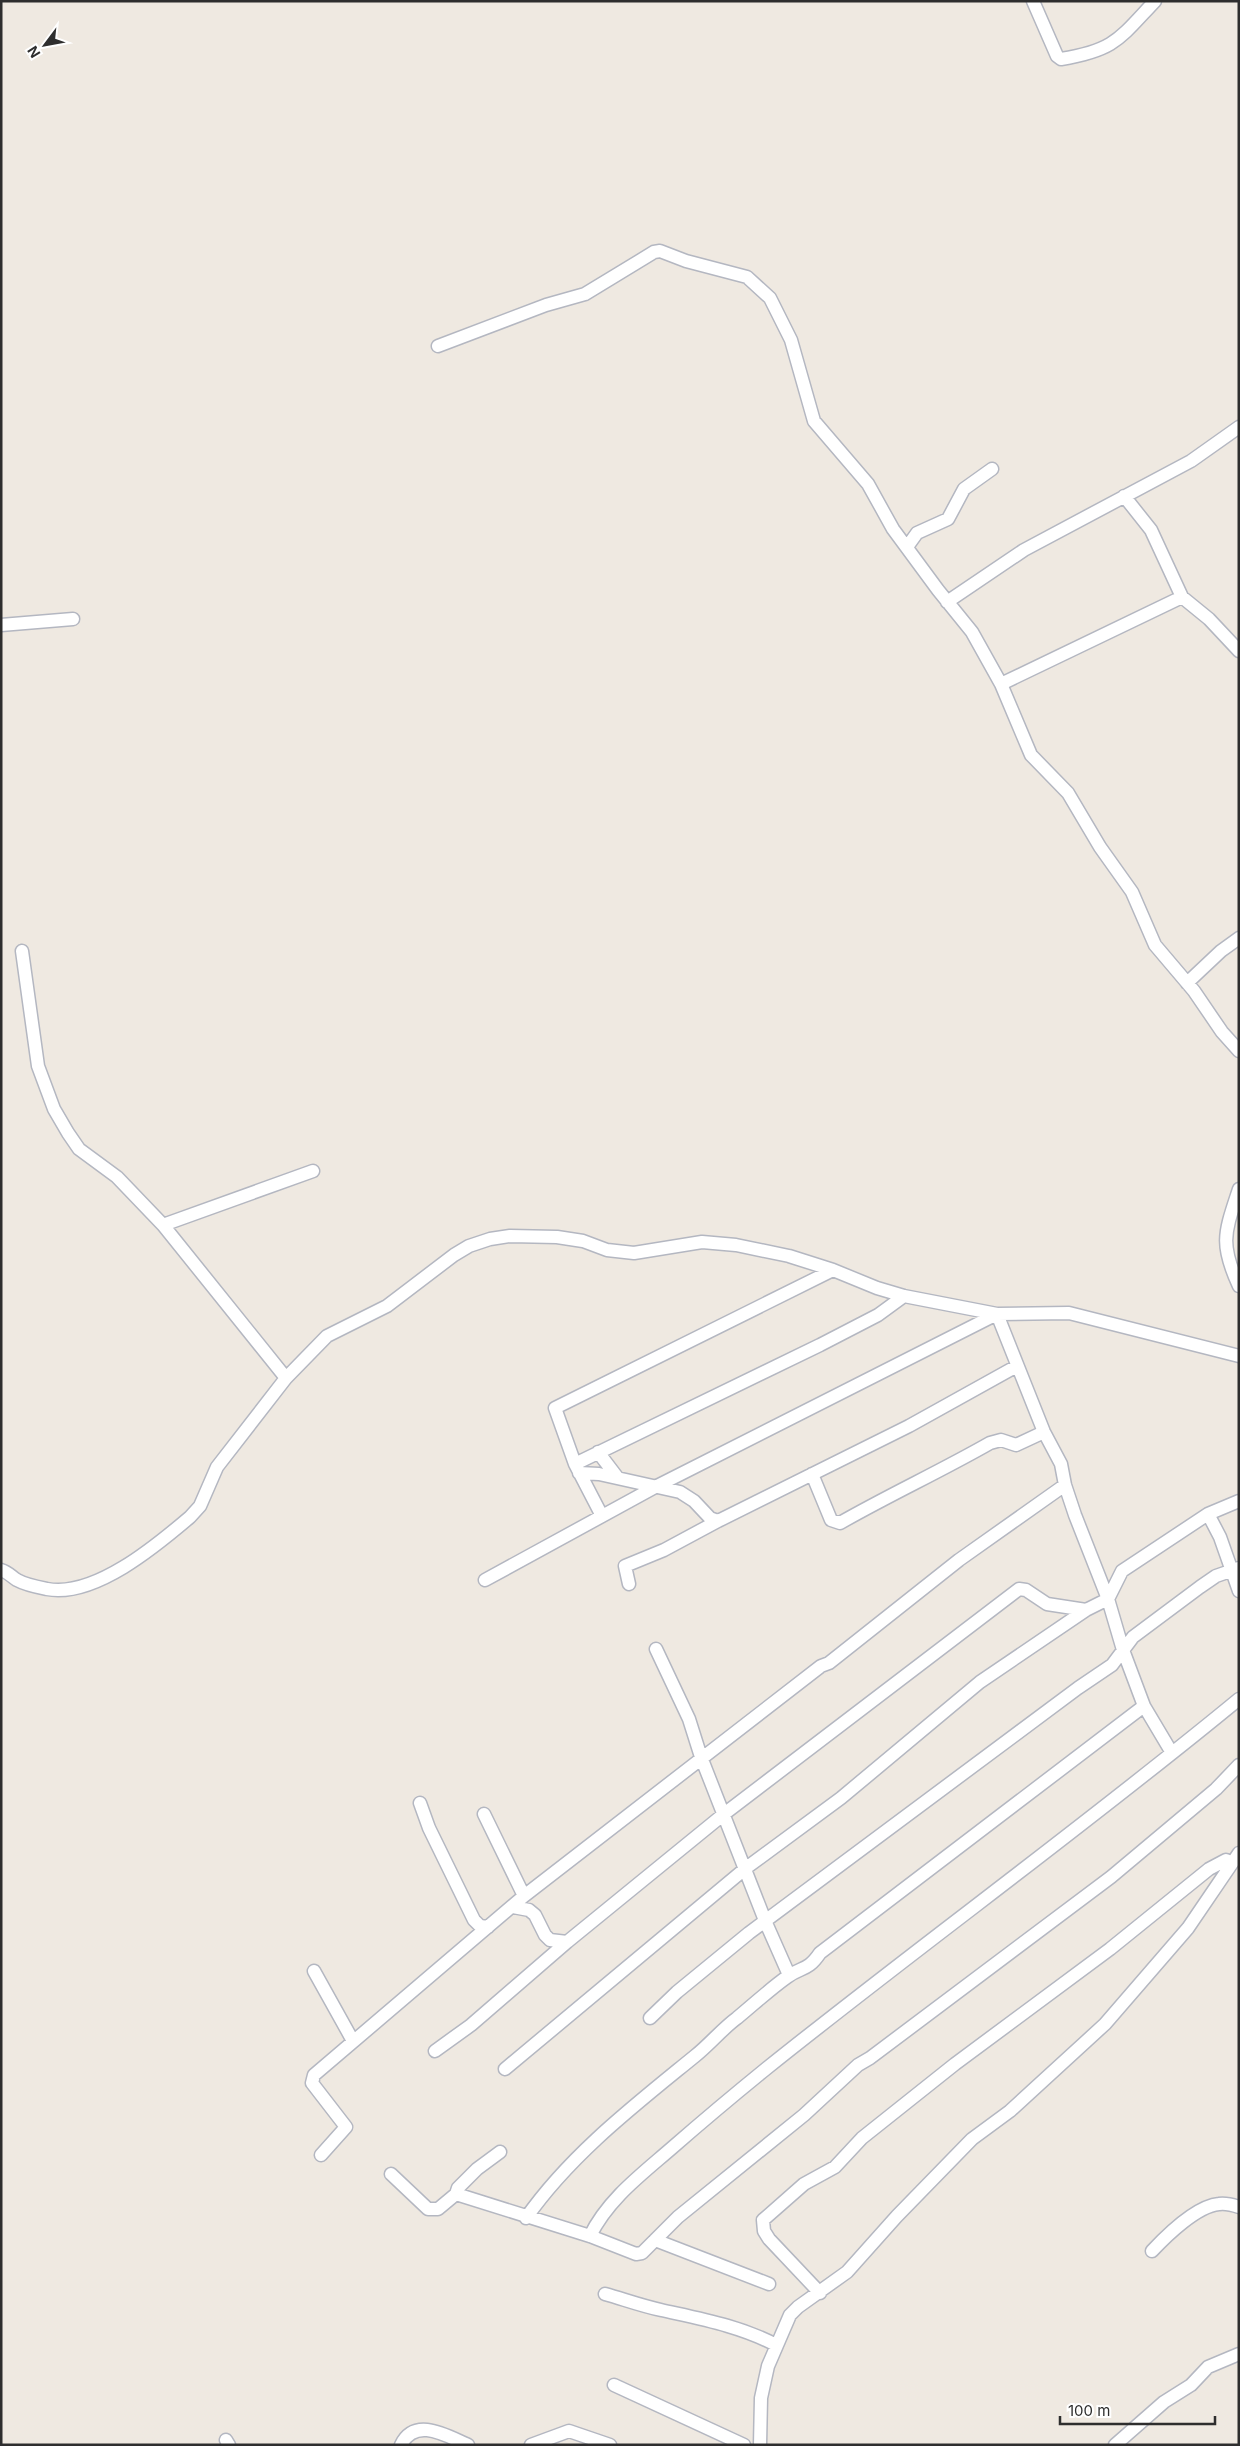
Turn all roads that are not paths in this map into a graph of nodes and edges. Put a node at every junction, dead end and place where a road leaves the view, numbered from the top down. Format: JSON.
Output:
{"nodes":[{"id":1,"x":1032,"y":1,"type":"edge"},
{"id":2,"x":1155,"y":1,"type":"edge"},
{"id":3,"x":438,"y":346,"type":"dead end"},
{"id":4,"x":1239,"y":428,"type":"edge"},
{"id":5,"x":992,"y":469,"type":"dead end"},
{"id":6,"x":1124,"y":496,"type":"junction"},
{"id":7,"x":907,"y":547,"type":"junction"},
{"id":8,"x":1182,"y":597,"type":"junction"},
{"id":9,"x":947,"y":602,"type":"junction"},
{"id":10,"x":73,"y":619,"type":"dead end"},
{"id":11,"x":1,"y":625,"type":"edge"},
{"id":12,"x":1239,"y":651,"type":"edge"},
{"id":13,"x":1001,"y":684,"type":"junction"},
{"id":14,"x":1239,"y":938,"type":"edge"},
{"id":15,"x":22,"y":951,"type":"dead end"},
{"id":16,"x":1187,"y":983,"type":"junction"},
{"id":17,"x":1239,"y":1051,"type":"edge"},
{"id":18,"x":313,"y":1171,"type":"dead end"},
{"id":19,"x":1239,"y":1189,"type":"edge"},
{"id":20,"x":163,"y":1225,"type":"junction"},
{"id":21,"x":833,"y":1270,"type":"junction"},
{"id":22,"x":1239,"y":1286,"type":"edge"},
{"id":23,"x":904,"y":1296,"type":"junction"},
{"id":24,"x":997,"y":1314,"type":"junction"},
{"id":25,"x":1239,"y":1356,"type":"edge"},
{"id":26,"x":1017,"y":1366,"type":"junction"},
{"id":27,"x":286,"y":1378,"type":"junction"},
{"id":28,"x":1044,"y":1432,"type":"junction"},
{"id":29,"x":598,"y":1452,"type":"junction"},
{"id":30,"x":577,"y":1468,"type":"junction"},
{"id":31,"x":812,"y":1474,"type":"junction"},
{"id":32,"x":617,"y":1477,"type":"junction"},
{"id":33,"x":1065,"y":1485,"type":"junction"},
{"id":34,"x":657,"y":1486,"type":"junction"},
{"id":35,"x":1239,"y":1501,"type":"edge"},
{"id":36,"x":1208,"y":1514,"type":"junction"},
{"id":37,"x":602,"y":1516,"type":"junction"},
{"id":38,"x":718,"y":1521,"type":"junction"},
{"id":39,"x":1235,"y":1569,"type":"edge"},
{"id":40,"x":1,"y":1570,"type":"edge"},
{"id":41,"x":484,"y":1580,"type":"dead end"},
{"id":42,"x":629,"y":1584,"type":"dead end"},
{"id":43,"x":1239,"y":1591,"type":"edge"},
{"id":44,"x":1108,"y":1599,"type":"junction"},
{"id":45,"x":1086,"y":1610,"type":"junction"},
{"id":46,"x":656,"y":1649,"type":"dead end"},
{"id":47,"x":1123,"y":1650,"type":"junction"},
{"id":48,"x":1239,"y":1699,"type":"edge"},
{"id":49,"x":1144,"y":1706,"type":"junction"},
{"id":50,"x":1172,"y":1753,"type":"junction"},
{"id":51,"x":701,"y":1758,"type":"junction"},
{"id":52,"x":1239,"y":1765,"type":"edge"},
{"id":53,"x":420,"y":1804,"type":"dead end"},
{"id":54,"x":484,"y":1814,"type":"dead end"},
{"id":55,"x":724,"y":1814,"type":"junction"},
{"id":56,"x":1235,"y":1857,"type":"edge"},
{"id":57,"x":746,"y":1868,"type":"junction"},
{"id":58,"x":524,"y":1896,"type":"junction"},
{"id":59,"x":513,"y":1907,"type":"junction"},
{"id":60,"x":766,"y":1923,"type":"junction"},
{"id":61,"x":488,"y":1927,"type":"junction"},
{"id":62,"x":567,"y":1942,"type":"junction"},
{"id":63,"x":314,"y":1971,"type":"dead end"},
{"id":64,"x":789,"y":1975,"type":"junction"},
{"id":65,"x":650,"y":2018,"type":"dead end"},
{"id":66,"x":353,"y":2041,"type":"junction"},
{"id":67,"x":435,"y":2051,"type":"dead end"},
{"id":68,"x":505,"y":2068,"type":"dead end"},
{"id":69,"x":500,"y":2152,"type":"dead end"},
{"id":70,"x":322,"y":2155,"type":"dead end"},
{"id":71,"x":391,"y":2174,"type":"dead end"},
{"id":72,"x":456,"y":2194,"type":"junction"},
{"id":73,"x":1239,"y":2207,"type":"edge"},
{"id":74,"x":526,"y":2218,"type":"junction"},
{"id":75,"x":590,"y":2236,"type":"junction"},
{"id":76,"x":655,"y":2240,"type":"junction"},
{"id":77,"x":1152,"y":2251,"type":"dead end"},
{"id":78,"x":769,"y":2284,"type":"dead end"},
{"id":79,"x":820,"y":2293,"type":"junction"},
{"id":80,"x":605,"y":2294,"type":"dead end"},
{"id":81,"x":776,"y":2345,"type":"junction"},
{"id":82,"x":1239,"y":2354,"type":"edge"},
{"id":83,"x":614,"y":2385,"type":"dead end"},
{"id":84,"x":401,"y":2445,"type":"edge"},
{"id":85,"x":468,"y":2445,"type":"edge"},
{"id":86,"x":532,"y":2445,"type":"edge"},
{"id":87,"x":610,"y":2445,"type":"edge"},
{"id":88,"x":744,"y":2445,"type":"edge"},
{"id":89,"x":760,"y":2445,"type":"edge"},
{"id":90,"x":1115,"y":2445,"type":"edge"}],
"edges":[{"from":1,"to":2,"type":"street"},
{"from":3,"to":7,"type":"street"},
{"from":4,"to":6,"type":"street"},
{"from":5,"to":7,"type":"street"},
{"from":6,"to":8,"type":"street"},
{"from":6,"to":9,"type":"street"},
{"from":7,"to":9,"type":"street"},
{"from":8,"to":12,"type":"street"},
{"from":8,"to":13,"type":"street"},
{"from":9,"to":13,"type":"street"},
{"from":10,"to":11,"type":"street"},
{"from":13,"to":16,"type":"street"},
{"from":14,"to":16,"type":"street"},
{"from":15,"to":20,"type":"street"},
{"from":16,"to":17,"type":"street"},
{"from":18,"to":20,"type":"street"},
{"from":19,"to":22,"type":"street"},
{"from":20,"to":27,"type":"street"},
{"from":21,"to":23,"type":"street"},
{"from":21,"to":27,"type":"street"},
{"from":21,"to":30,"type":"street"},
{"from":23,"to":24,"type":"street"},
{"from":23,"to":29,"type":"street"},
{"from":24,"to":25,"type":"street"},
{"from":24,"to":26,"type":"street"},
{"from":24,"to":34,"type":"street"},
{"from":26,"to":28,"type":"street"},
{"from":26,"to":31,"type":"street"},
{"from":27,"to":40,"type":"street"},
{"from":28,"to":31,"type":"street"},
{"from":28,"to":33,"type":"street"},
{"from":29,"to":30,"type":"street"},
{"from":29,"to":32,"type":"street"},
{"from":30,"to":32,"type":"street"},
{"from":30,"to":37,"type":"street"},
{"from":31,"to":38,"type":"street"},
{"from":32,"to":34,"type":"street"},
{"from":33,"to":44,"type":"street"},
{"from":33,"to":51,"type":"street"},
{"from":34,"to":37,"type":"street"},
{"from":34,"to":38,"type":"street"},
{"from":35,"to":36,"type":"street"},
{"from":36,"to":39,"type":"street"},
{"from":36,"to":44,"type":"street"},
{"from":37,"to":41,"type":"street"},
{"from":38,"to":42,"type":"street"},
{"from":39,"to":43,"type":"street"},
{"from":39,"to":47,"type":"street"},
{"from":44,"to":45,"type":"street"},
{"from":44,"to":47,"type":"street"},
{"from":45,"to":55,"type":"street"},
{"from":45,"to":57,"type":"street"},
{"from":46,"to":51,"type":"street"},
{"from":47,"to":49,"type":"street"},
{"from":47,"to":60,"type":"street"},
{"from":48,"to":50,"type":"street"},
{"from":49,"to":50,"type":"street"},
{"from":49,"to":64,"type":"street"},
{"from":50,"to":75,"type":"street"},
{"from":51,"to":55,"type":"street"},
{"from":51,"to":58,"type":"street"},
{"from":52,"to":76,"type":"street"},
{"from":53,"to":61,"type":"street"},
{"from":54,"to":58,"type":"street"},
{"from":55,"to":57,"type":"street"},
{"from":55,"to":62,"type":"street"},
{"from":56,"to":79,"type":"street"},
{"from":56,"to":79,"type":"street"},
{"from":57,"to":60,"type":"street"},
{"from":57,"to":68,"type":"street"},
{"from":58,"to":59,"type":"street"},
{"from":59,"to":61,"type":"street"},
{"from":59,"to":62,"type":"street"},
{"from":60,"to":64,"type":"street"},
{"from":60,"to":65,"type":"street"},
{"from":61,"to":66,"type":"street"},
{"from":62,"to":67,"type":"street"},
{"from":63,"to":66,"type":"street"},
{"from":64,"to":74,"type":"street"},
{"from":66,"to":70,"type":"street"},
{"from":69,"to":72,"type":"street"},
{"from":71,"to":72,"type":"street"},
{"from":72,"to":74,"type":"street"},
{"from":73,"to":77,"type":"street"},
{"from":74,"to":75,"type":"street"},
{"from":75,"to":76,"type":"street"},
{"from":76,"to":78,"type":"street"},
{"from":79,"to":81,"type":"street"},
{"from":80,"to":81,"type":"street"},
{"from":81,"to":89,"type":"street"},
{"from":82,"to":90,"type":"street"},
{"from":83,"to":88,"type":"street"},
{"from":84,"to":85,"type":"street"},
{"from":86,"to":87,"type":"street"}]}
